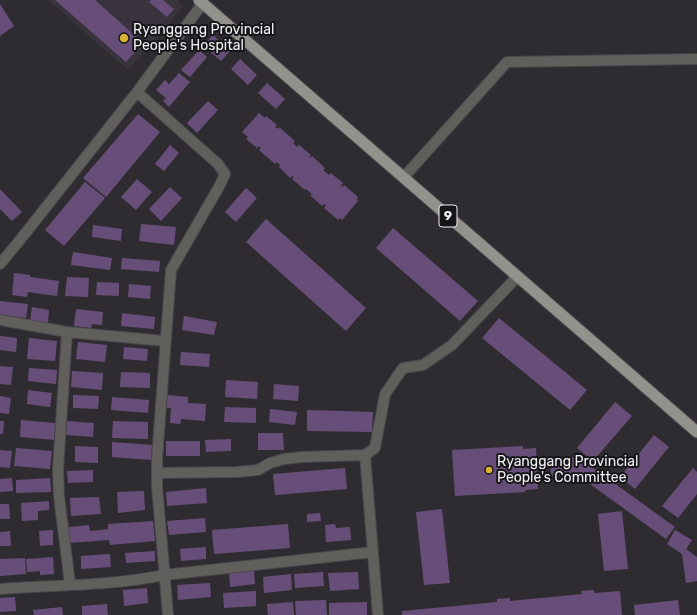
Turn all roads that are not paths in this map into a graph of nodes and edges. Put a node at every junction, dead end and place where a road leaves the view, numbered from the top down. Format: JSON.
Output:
{"nodes":[{"id":1,"x":201,"y":2,"type":"edge"},
{"id":2,"x":697,"y":59,"type":"edge"},
{"id":3,"x":137,"y":92,"type":"junction"},
{"id":4,"x":404,"y":178,"type":"junction"},
{"id":5,"x":0,"y":264,"type":"edge"},
{"id":6,"x":516,"y":277,"type":"junction"},
{"id":7,"x":0,"y":320,"type":"edge"},
{"id":8,"x":67,"y":332,"type":"junction"},
{"id":9,"x":165,"y":341,"type":"junction"},
{"id":10,"x":697,"y":432,"type":"edge"},
{"id":11,"x":366,"y":455,"type":"junction"},
{"id":12,"x":157,"y":473,"type":"junction"},
{"id":13,"x":373,"y":552,"type":"junction"},
{"id":14,"x":164,"y":575,"type":"junction"},
{"id":15,"x":70,"y":584,"type":"junction"},
{"id":16,"x":0,"y":589,"type":"edge"},
{"id":17,"x":168,"y":615,"type":"edge"},
{"id":18,"x":378,"y":615,"type":"edge"}],
"edges":[{"from":1,"to":3,"type":"street"},
{"from":1,"to":4,"type":"main road","number":"9"},
{"from":2,"to":4,"type":"street"},
{"from":3,"to":5,"type":"street"},
{"from":3,"to":9,"type":"street"},
{"from":4,"to":6,"type":"main road","number":"9"},
{"from":6,"to":10,"type":"main road","number":"9"},
{"from":6,"to":11,"type":"street"},
{"from":7,"to":8,"type":"street"},
{"from":8,"to":9,"type":"street"},
{"from":8,"to":15,"type":"street"},
{"from":9,"to":12,"type":"street"},
{"from":11,"to":12,"type":"street"},
{"from":11,"to":13,"type":"street"},
{"from":12,"to":14,"type":"street"},
{"from":13,"to":14,"type":"street"},
{"from":13,"to":18,"type":"street"},
{"from":14,"to":15,"type":"street"},
{"from":14,"to":17,"type":"street"},
{"from":15,"to":16,"type":"street"}]}
